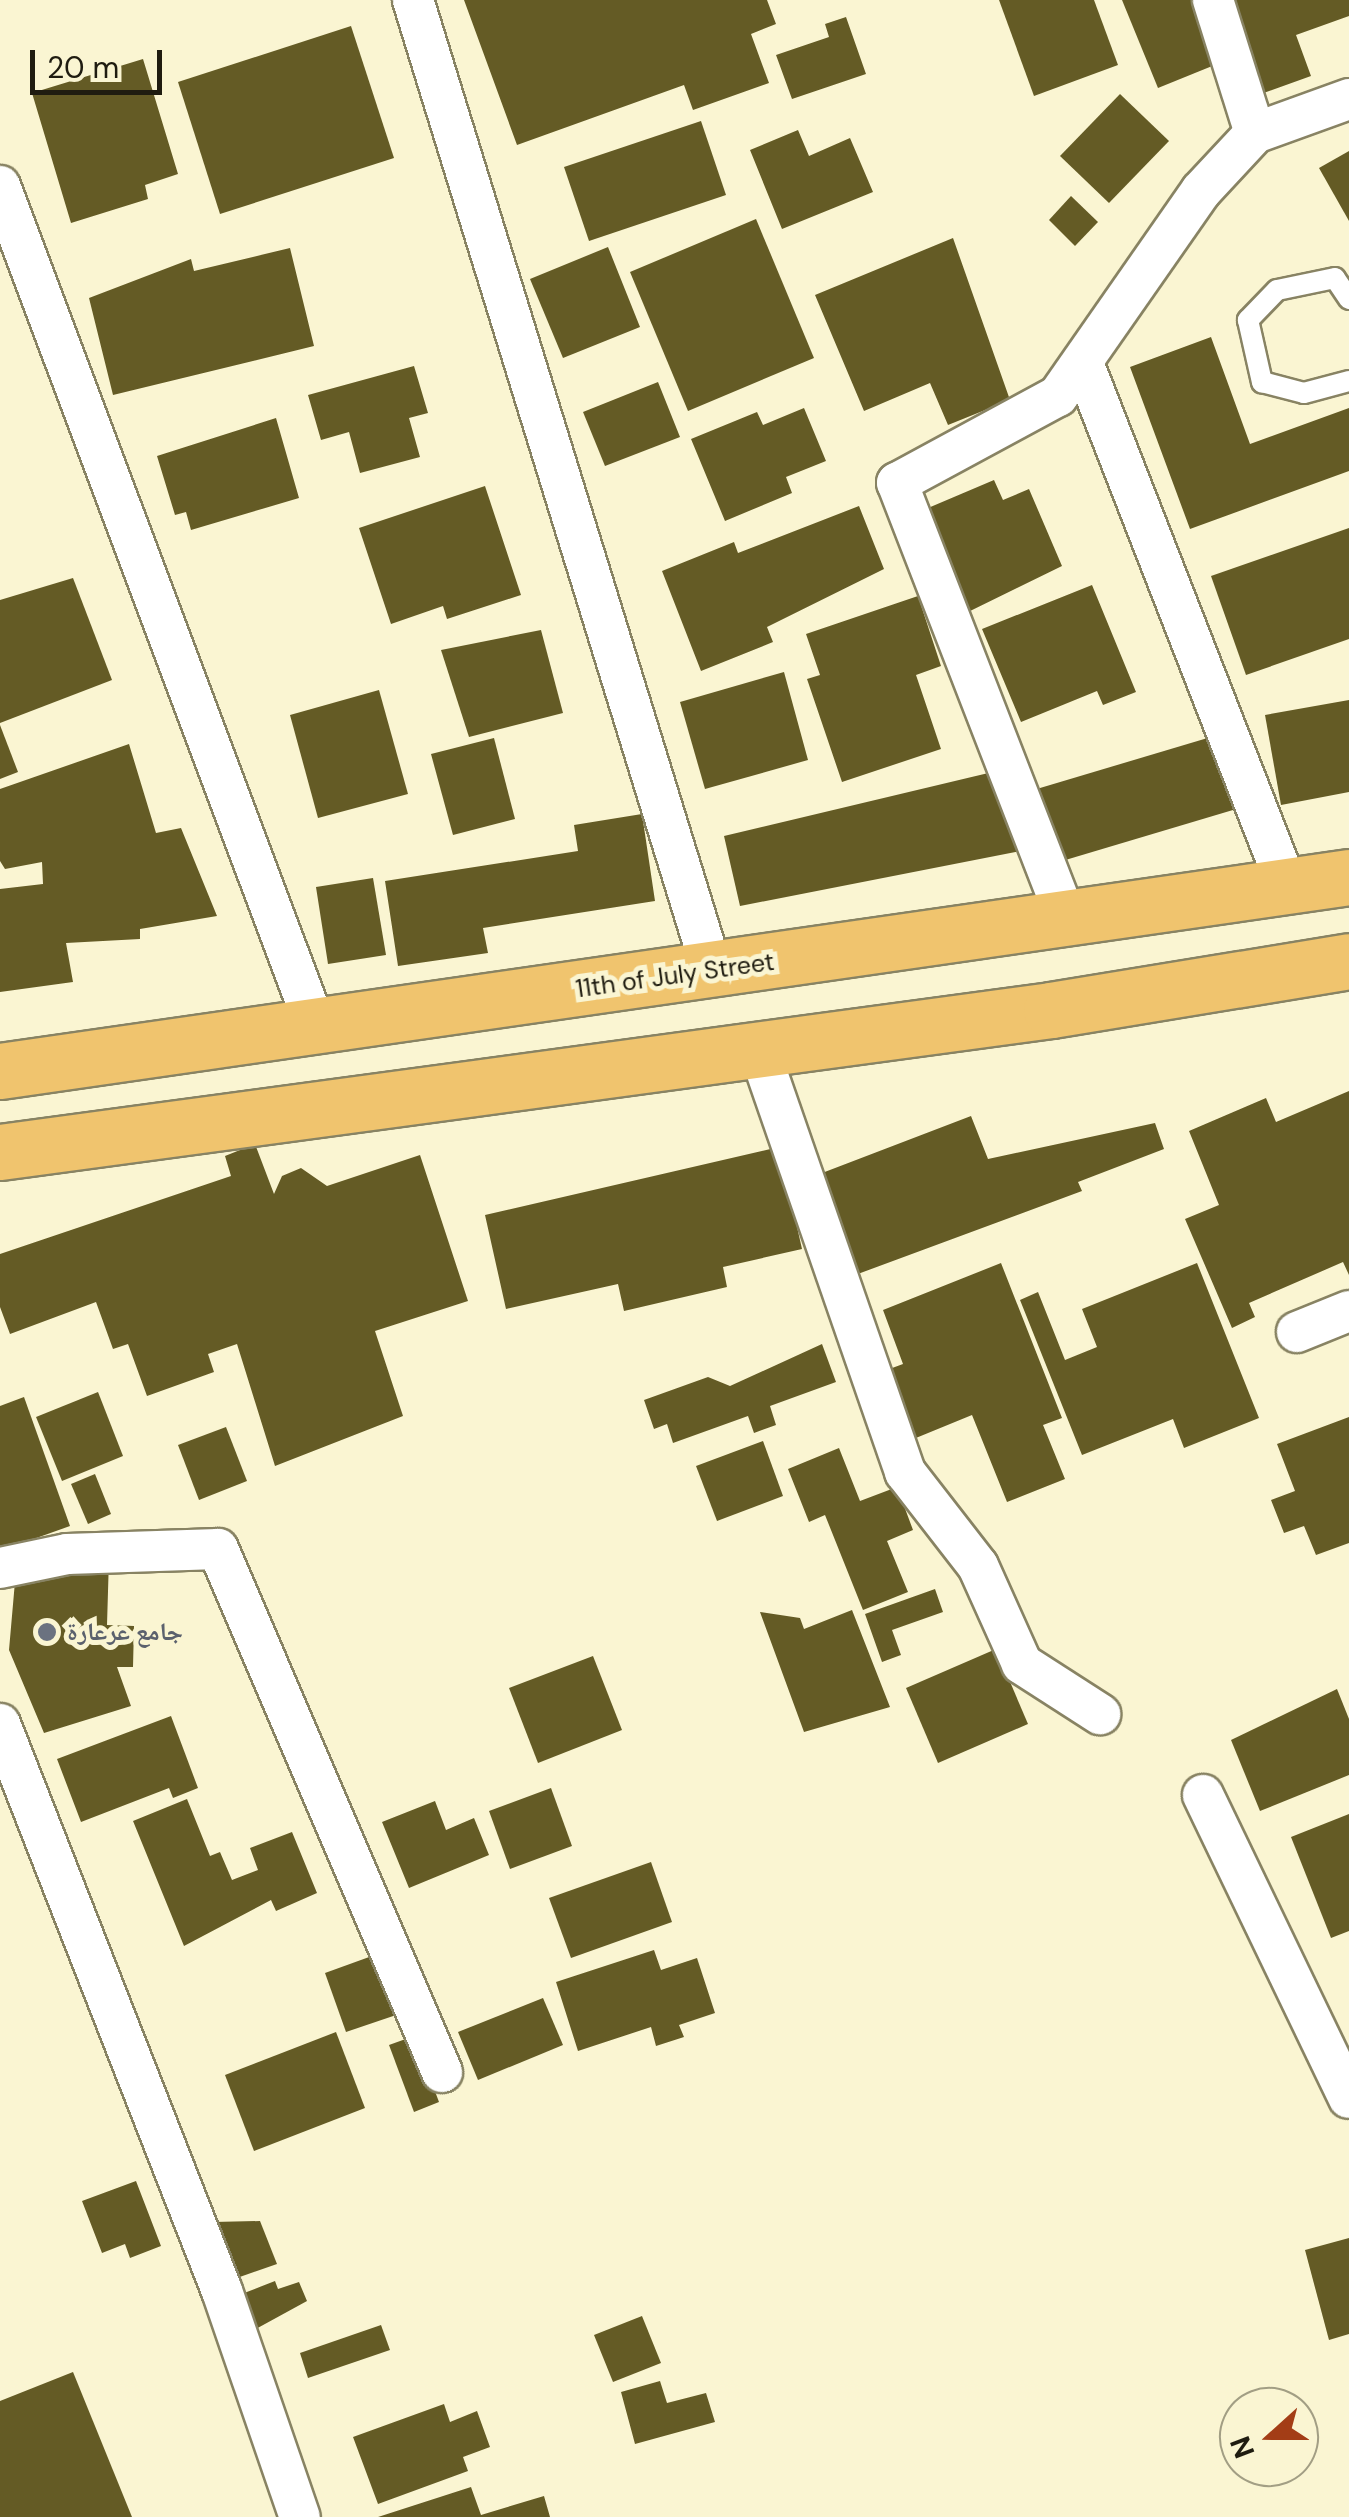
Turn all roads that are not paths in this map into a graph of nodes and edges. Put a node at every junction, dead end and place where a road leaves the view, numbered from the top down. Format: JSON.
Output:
{"nodes":[{"id":1,"x":413,"y":0,"type":"edge"},
{"id":2,"x":1213,"y":0,"type":"edge"},
{"id":3,"x":1349,"y":99,"type":"edge"},
{"id":4,"x":1254,"y":134,"type":"junction"},
{"id":5,"x":0,"y":186,"type":"edge"},
{"id":6,"x":1349,"y":298,"type":"edge"},
{"id":7,"x":1085,"y":368,"type":"junction"},
{"id":8,"x":1349,"y":381,"type":"edge"},
{"id":9,"x":1349,"y":877,"type":"edge"},
{"id":10,"x":1287,"y":886,"type":"junction"},
{"id":11,"x":1066,"y":918,"type":"junction"},
{"id":12,"x":927,"y":943,"type":"junction"},
{"id":13,"x":1349,"y":960,"type":"edge"},
{"id":14,"x":712,"y":970,"type":"junction"},
{"id":15,"x":946,"y":1024,"type":"junction"},
{"id":16,"x":316,"y":1028,"type":"junction"},
{"id":17,"x":759,"y":1050,"type":"junction"},
{"id":18,"x":0,"y":1071,"type":"edge"},
{"id":19,"x":0,"y":1152,"type":"edge"},
{"id":20,"x":1349,"y":1311,"type":"edge"},
{"id":21,"x":1296,"y":1332,"type":"dead end"},
{"id":22,"x":0,"y":1568,"type":"edge"},
{"id":23,"x":1100,"y":1714,"type":"dead end"},
{"id":24,"x":0,"y":1724,"type":"edge"},
{"id":25,"x":1202,"y":1794,"type":"dead end"},
{"id":26,"x":442,"y":2072,"type":"dead end"},
{"id":27,"x":1349,"y":2098,"type":"edge"},
{"id":28,"x":300,"y":2517,"type":"edge"}],
"edges":[{"from":1,"to":14,"type":"street"},
{"from":2,"to":4,"type":"street"},
{"from":3,"to":4,"type":"street"},
{"from":4,"to":7,"type":"street"},
{"from":5,"to":16,"type":"street"},
{"from":6,"to":8,"type":"lane"},
{"from":7,"to":10,"type":"street"},
{"from":7,"to":11,"type":"street"},
{"from":9,"to":10,"type":"highway","name":"11th of July Street"},
{"from":10,"to":11,"type":"highway","name":"11th of July Street"},
{"from":11,"to":12,"type":"highway","name":"11th of July Street"},
{"from":12,"to":14,"type":"highway","name":"11th of July Street"},
{"from":12,"to":15,"type":"highway"},
{"from":13,"to":15,"type":"highway"},
{"from":14,"to":16,"type":"highway","name":"11th of July Street"},
{"from":15,"to":17,"type":"highway"},
{"from":16,"to":18,"type":"highway","name":"11th of July Street"},
{"from":17,"to":19,"type":"highway"},
{"from":17,"to":23,"type":"street"},
{"from":20,"to":21,"type":"street"},
{"from":22,"to":26,"type":"street"},
{"from":24,"to":28,"type":"street"},
{"from":25,"to":27,"type":"street"}]}
